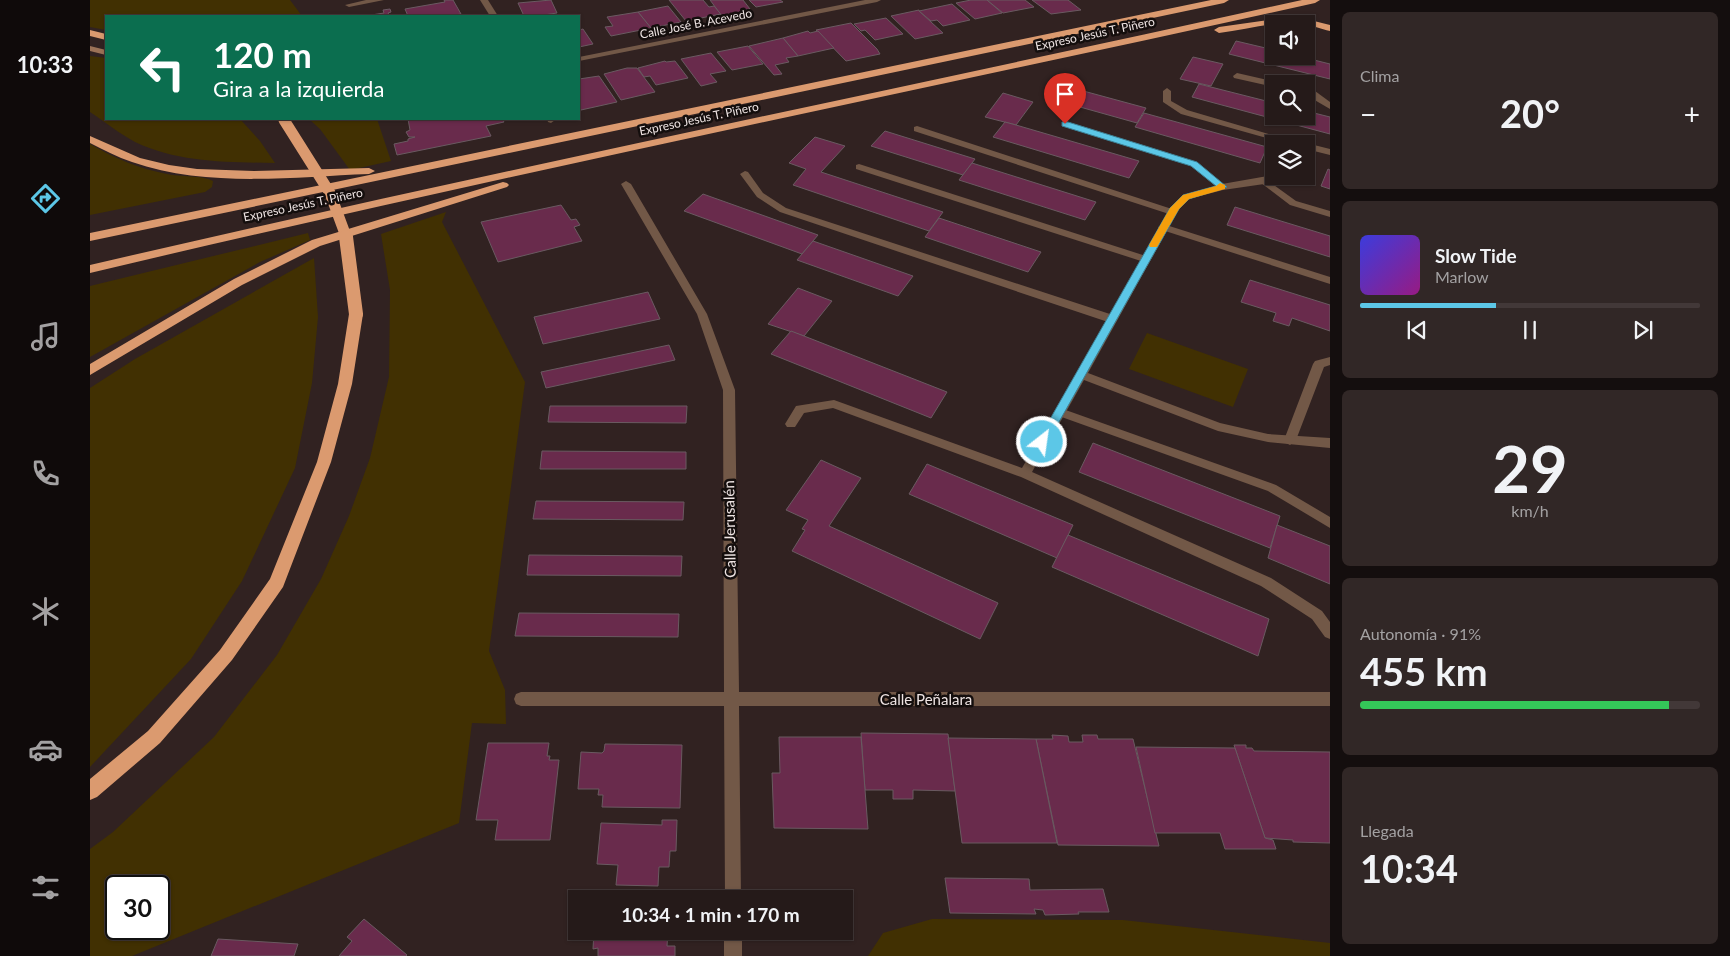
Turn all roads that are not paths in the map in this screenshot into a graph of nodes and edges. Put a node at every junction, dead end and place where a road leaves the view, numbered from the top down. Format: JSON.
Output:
{"nodes":[{"id":1,"x":380,"y":0,"type":"edge"},
{"id":2,"x":484,"y":0,"type":"edge"},
{"id":3,"x":878,"y":0,"type":"edge"},
{"id":4,"x":1184,"y":0,"type":"edge"},
{"id":5,"x":1224,"y":0,"type":"edge"},
{"id":6,"x":1315,"y":0,"type":"edge"},
{"id":7,"x":349,"y":5,"type":"dead end"},
{"id":8,"x":493,"y":15,"type":"edge"},
{"id":9,"x":1129,"y":20,"type":"junction"},
{"id":10,"x":1330,"y":28,"type":"edge"},
{"id":11,"x":90,"y":34,"type":"edge"},
{"id":12,"x":105,"y":36,"type":"edge"},
{"id":13,"x":1152,"y":36,"type":"junction"},
{"id":14,"x":90,"y":48,"type":"edge"},
{"id":15,"x":105,"y":53,"type":"edge"},
{"id":16,"x":580,"y":59,"type":"edge"},
{"id":17,"x":1237,"y":76,"type":"dead end"},
{"id":18,"x":1265,"y":82,"type":"edge"},
{"id":19,"x":1167,"y":91,"type":"dead end"},
{"id":20,"x":1315,"y":95,"type":"edge"},
{"id":21,"x":1330,"y":106,"type":"edge"},
{"id":22,"x":285,"y":120,"type":"edge"},
{"id":23,"x":1065,"y":124,"type":"dead end"},
{"id":24,"x":917,"y":129,"type":"dead end"},
{"id":25,"x":1267,"y":135,"type":"edge"},
{"id":26,"x":90,"y":139,"type":"edge"},
{"id":27,"x":649,"y":143,"type":"junction"},
{"id":28,"x":1315,"y":148,"type":"edge"},
{"id":29,"x":1330,"y":152,"type":"edge"},
{"id":30,"x":858,"y":167,"type":"dead end"},
{"id":31,"x":408,"y":170,"type":"junction"},
{"id":32,"x":745,"y":174,"type":"dead end"},
{"id":33,"x":1264,"y":181,"type":"joint"},
{"id":34,"x":626,"y":184,"type":"dead end"},
{"id":35,"x":1222,"y":187,"type":"junction"},
{"id":36,"x":1172,"y":212,"type":"junction"},
{"id":37,"x":1330,"y":214,"type":"edge"},
{"id":38,"x":1163,"y":227,"type":"junction"},
{"id":39,"x":90,"y":237,"type":"edge"},
{"id":40,"x":1145,"y":259,"type":"junction"},
{"id":41,"x":90,"y":269,"type":"edge"},
{"id":42,"x":1330,"y":281,"type":"edge"},
{"id":43,"x":1112,"y":319,"type":"junction"},
{"id":44,"x":1330,"y":361,"type":"edge"},
{"id":45,"x":90,"y":370,"type":"edge"},
{"id":46,"x":1080,"y":375,"type":"junction"},
{"id":47,"x":1060,"y":412,"type":"junction"},
{"id":48,"x":791,"y":424,"type":"dead end"},
{"id":49,"x":1290,"y":440,"type":"junction"},
{"id":50,"x":1330,"y":443,"type":"edge"},
{"id":51,"x":1025,"y":474,"type":"junction"},
{"id":52,"x":1330,"y":522,"type":"edge"},
{"id":53,"x":1330,"y":633,"type":"edge"},
{"id":54,"x":521,"y":699,"type":"dead end"},
{"id":55,"x":1330,"y":699,"type":"edge"},
{"id":56,"x":732,"y":700,"type":"junction"},
{"id":57,"x":90,"y":791,"type":"edge"},
{"id":58,"x":733,"y":890,"type":"edge"},
{"id":59,"x":733,"y":940,"type":"edge"},
{"id":60,"x":733,"y":956,"type":"edge"}],
"edges":[{"from":1,"to":7,"type":"street"},
{"from":2,"to":8,"type":"street"},
{"from":3,"to":16,"type":"street","name":"Calle José B. Acevedo"},
{"from":4,"to":9,"type":"highway"},
{"from":5,"to":9,"type":"highway","name":"Expreso Jesús T. Piñero"},
{"from":6,"to":13,"type":"highway","name":"Expreso Jesús T. Piñero"},
{"from":9,"to":31,"type":"highway","name":"Expreso Jesús T. Piñero"},
{"from":10,"to":13,"type":"highway"},
{"from":11,"to":12,"type":"highway"},
{"from":13,"to":27,"type":"highway","name":"Expreso Jesús T. Piñero"},
{"from":14,"to":15,"type":"street"},
{"from":17,"to":18,"type":"street"},
{"from":19,"to":25,"type":"street"},
{"from":20,"to":21,"type":"street"},
{"from":22,"to":57,"type":"highway","bridge":true},
{"from":23,"to":35,"type":"street"},
{"from":24,"to":36,"type":"street"},
{"from":26,"to":31,"type":"highway"},
{"from":27,"to":41,"type":"highway","name":"Expreso Jesús T. Piñero"},
{"from":27,"to":45,"type":"highway"},
{"from":28,"to":29,"type":"street"},
{"from":30,"to":40,"type":"street"},
{"from":31,"to":39,"type":"highway","name":"Expreso Jesús T. Piñero"},
{"from":32,"to":43,"type":"street"},
{"from":33,"to":35,"type":"street"},
{"from":33,"to":37,"type":"street"},
{"from":34,"to":56,"type":"street","name":"Calle Jerusalén"},
{"from":35,"to":36,"type":"street"},
{"from":36,"to":38,"type":"street"},
{"from":38,"to":40,"type":"street"},
{"from":38,"to":42,"type":"street"},
{"from":40,"to":43,"type":"street"},
{"from":43,"to":46,"type":"street"},
{"from":44,"to":49,"type":"street"},
{"from":46,"to":47,"type":"street"},
{"from":46,"to":49,"type":"street"},
{"from":47,"to":51,"type":"street"},
{"from":47,"to":52,"type":"street"},
{"from":48,"to":51,"type":"street"},
{"from":49,"to":50,"type":"street"},
{"from":51,"to":53,"type":"street"},
{"from":54,"to":56,"type":"street","name":"Calle Peñalara"},
{"from":55,"to":56,"type":"street","name":"Calle Peñalara"},
{"from":56,"to":58,"type":"street","name":"Calle Jerusalén"},
{"from":59,"to":60,"type":"street"}]}
